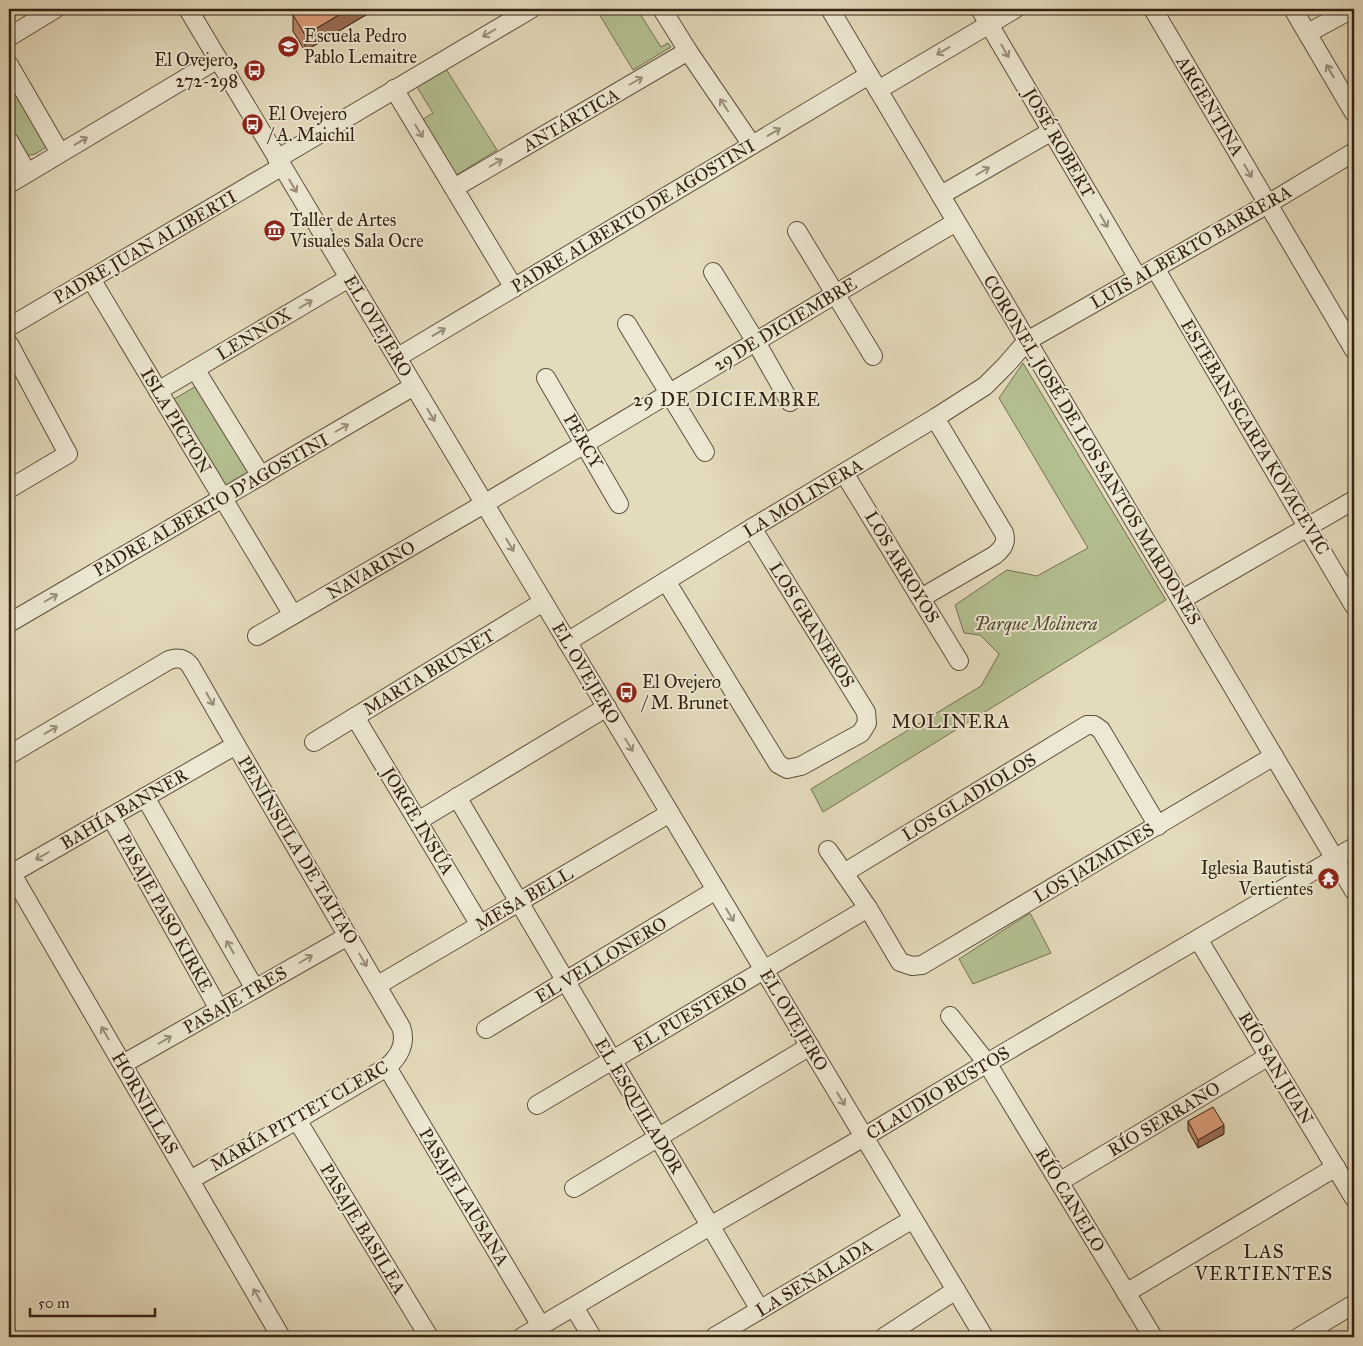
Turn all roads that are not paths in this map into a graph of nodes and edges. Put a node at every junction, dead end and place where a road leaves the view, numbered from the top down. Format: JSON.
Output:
{"nodes":[{"id":1,"x":55,"y":9,"type":"edge"},
{"id":2,"x":188,"y":9,"type":"edge"},
{"id":3,"x":531,"y":9,"type":"edge"},
{"id":4,"x":662,"y":9,"type":"edge"},
{"id":5,"x":830,"y":9,"type":"edge"},
{"id":6,"x":980,"y":9,"type":"edge"},
{"id":7,"x":1015,"y":9,"type":"edge"},
{"id":8,"x":1152,"y":9,"type":"edge"},
{"id":9,"x":1293,"y":9,"type":"edge"},
{"id":10,"x":1352,"y":9,"type":"edge"},
{"id":11,"x":989,"y":24,"type":"junction"},
{"id":12,"x":1308,"y":33,"type":"junction"},
{"id":13,"x":9,"y":36,"type":"edge"},
{"id":14,"x":688,"y":51,"type":"junction"},
{"id":15,"x":218,"y":59,"type":"junction"},
{"id":16,"x":9,"y":65,"type":"edge"},
{"id":17,"x":874,"y":82,"type":"junction"},
{"id":18,"x":394,"y":89,"type":"junction"},
{"id":19,"x":1354,"y":113,"type":"edge"},
{"id":20,"x":1052,"y":131,"type":"junction"},
{"id":21,"x":9,"y":141,"type":"edge"},
{"id":22,"x":752,"y":145,"type":"junction"},
{"id":23,"x":1354,"y":152,"type":"edge"},
{"id":24,"x":60,"y":153,"type":"junction"},
{"id":25,"x":279,"y":163,"type":"junction"},
{"id":26,"x":27,"y":173,"type":"junction"},
{"id":27,"x":9,"y":184,"type":"edge"},
{"id":28,"x":454,"y":188,"type":"junction"},
{"id":29,"x":941,"y":195,"type":"junction"},
{"id":30,"x":1268,"y":204,"type":"junction"},
{"id":31,"x":956,"y":222,"type":"junction"},
{"id":32,"x":797,"y":231,"type":"dead end"},
{"id":33,"x":1155,"y":268,"type":"junction"},
{"id":34,"x":712,"y":272,"type":"dead end"},
{"id":35,"x":349,"y":278,"type":"junction"},
{"id":36,"x":1138,"y":278,"type":"junction"},
{"id":37,"x":91,"y":279,"type":"junction"},
{"id":38,"x":514,"y":288,"type":"junction"},
{"id":39,"x":836,"y":294,"type":"junction"},
{"id":40,"x":627,"y":324,"type":"dead end"},
{"id":41,"x":9,"y":327,"type":"edge"},
{"id":42,"x":1027,"y":341,"type":"junction"},
{"id":43,"x":756,"y":342,"type":"junction"},
{"id":44,"x":9,"y":344,"type":"edge"},
{"id":45,"x":1354,"y":350,"type":"edge"},
{"id":46,"x":872,"y":356,"type":"dead end"},
{"id":47,"x":398,"y":358,"type":"junction"},
{"id":48,"x":195,"y":369,"type":"junction"},
{"id":49,"x":546,"y":378,"type":"dead end"},
{"id":50,"x":414,"y":386,"type":"junction"},
{"id":51,"x":158,"y":391,"type":"junction"},
{"id":52,"x":669,"y":394,"type":"junction"},
{"id":53,"x":790,"y":402,"type":"dead end"},
{"id":54,"x":935,"y":418,"type":"junction"},
{"id":55,"x":584,"y":444,"type":"junction"},
{"id":56,"x":705,"y":452,"type":"dead end"},
{"id":57,"x":844,"y":473,"type":"junction"},
{"id":58,"x":261,"y":476,"type":"junction"},
{"id":59,"x":9,"y":489,"type":"edge"},
{"id":60,"x":223,"y":498,"type":"junction"},
{"id":61,"x":1354,"y":500,"type":"edge"},
{"id":62,"x":484,"y":504,"type":"junction"},
{"id":63,"x":620,"y":504,"type":"dead end"},
{"id":64,"x":1308,"y":527,"type":"junction"},
{"id":65,"x":752,"y":528,"type":"junction"},
{"id":66,"x":666,"y":581,"type":"junction"},
{"id":67,"x":921,"y":598,"type":"junction"},
{"id":68,"x":1181,"y":600,"type":"junction"},
{"id":69,"x":544,"y":602,"type":"junction"},
{"id":70,"x":1354,"y":606,"type":"edge"},
{"id":71,"x":293,"y":615,"type":"junction"},
{"id":72,"x":9,"y":623,"type":"edge"},
{"id":73,"x":257,"y":636,"type":"dead end"},
{"id":74,"x":567,"y":642,"type":"junction"},
{"id":75,"x":959,"y":661,"type":"dead end"},
{"id":76,"x":607,"y":707,"type":"junction"},
{"id":77,"x":355,"y":717,"type":"junction"},
{"id":78,"x":314,"y":742,"type":"dead end"},
{"id":79,"x":236,"y":745,"type":"junction"},
{"id":80,"x":9,"y":755,"type":"edge"},
{"id":81,"x":1274,"y":756,"type":"junction"},
{"id":82,"x":145,"y":797,"type":"junction"},
{"id":83,"x":457,"y":798,"type":"junction"},
{"id":84,"x":670,"y":813,"type":"junction"},
{"id":85,"x":111,"y":817,"type":"junction"},
{"id":86,"x":418,"y":821,"type":"junction"},
{"id":87,"x":1158,"y":826,"type":"junction"},
{"id":88,"x":1354,"y":847,"type":"edge"},
{"id":89,"x":828,"y":850,"type":"dead end"},
{"id":90,"x":1335,"y":858,"type":"junction"},
{"id":91,"x":10,"y":871,"type":"edge"},
{"id":92,"x":844,"y":873,"type":"junction"},
{"id":93,"x":716,"y":890,"type":"junction"},
{"id":94,"x":1354,"y":891,"type":"edge"},
{"id":95,"x":519,"y":902,"type":"junction"},
{"id":96,"x":868,"y":908,"type":"junction"},
{"id":97,"x":480,"y":925,"type":"junction"},
{"id":98,"x":348,"y":936,"type":"junction"},
{"id":99,"x":1198,"y":938,"type":"junction"},
{"id":100,"x":764,"y":970,"type":"junction"},
{"id":101,"x":565,"y":981,"type":"junction"},
{"id":102,"x":378,"y":985,"type":"junction"},
{"id":103,"x":254,"y":989,"type":"junction"},
{"id":104,"x":219,"y":1009,"type":"junction"},
{"id":105,"x":950,"y":1016,"type":"dead end"},
{"id":106,"x":486,"y":1029,"type":"dead end"},
{"id":107,"x":402,"y":1046,"type":"joint"},
{"id":108,"x":810,"y":1046,"type":"junction"},
{"id":109,"x":1269,"y":1056,"type":"junction"},
{"id":110,"x":612,"y":1060,"type":"junction"},
{"id":111,"x":987,"y":1063,"type":"junction"},
{"id":112,"x":123,"y":1064,"type":"junction"},
{"id":113,"x":387,"y":1067,"type":"junction"},
{"id":114,"x":537,"y":1105,"type":"dead end"},
{"id":115,"x":297,"y":1120,"type":"junction"},
{"id":116,"x":864,"y":1137,"type":"junction"},
{"id":117,"x":658,"y":1138,"type":"junction"},
{"id":118,"x":1336,"y":1167,"type":"junction"},
{"id":119,"x":190,"y":1180,"type":"junction"},
{"id":120,"x":1059,"y":1182,"type":"junction"},
{"id":121,"x":574,"y":1188,"type":"dead end"},
{"id":122,"x":1354,"y":1198,"type":"edge"},
{"id":123,"x":913,"y":1219,"type":"junction"},
{"id":124,"x":710,"y":1226,"type":"junction"},
{"id":125,"x":956,"y":1290,"type":"junction"},
{"id":126,"x":1126,"y":1293,"type":"junction"},
{"id":127,"x":1354,"y":1304,"type":"edge"},
{"id":128,"x":574,"y":1307,"type":"junction"},
{"id":129,"x":760,"y":1310,"type":"junction"},
{"id":130,"x":542,"y":1326,"type":"junction"},
{"id":131,"x":281,"y":1337,"type":"edge"},
{"id":132,"x":429,"y":1337,"type":"edge"},
{"id":133,"x":522,"y":1337,"type":"edge"},
{"id":134,"x":592,"y":1337,"type":"edge"},
{"id":135,"x":714,"y":1337,"type":"edge"},
{"id":136,"x":885,"y":1337,"type":"edge"},
{"id":137,"x":984,"y":1337,"type":"edge"},
{"id":138,"x":1153,"y":1337,"type":"edge"},
{"id":139,"x":1299,"y":1337,"type":"edge"}],
"edges":[{"from":1,"to":13,"type":"street"},
{"from":2,"to":15,"type":"street","name":"EL OVEJERO"},
{"from":3,"to":18,"type":"street","name":"PADRE JUAN ALIBERTI","one_way":true},
{"from":4,"to":14,"type":"street"},
{"from":5,"to":17,"type":"street","name":"CORONEL JOSÉ DE LOS SANTOS MARDONES"},
{"from":6,"to":11,"type":"street","name":"JOSÉ ROBERT"},
{"from":7,"to":11,"type":"street","name":"PADRE ALBERTO DE AGOSTINI"},
{"from":8,"to":30,"type":"street","name":"ARGENTINA","one_way":true},
{"from":9,"to":12,"type":"street"},
{"from":10,"to":12,"type":"street"},
{"from":11,"to":17,"type":"street","name":"PADRE ALBERTO DE AGOSTINI","one_way":true},
{"from":11,"to":20,"type":"street","name":"JOSÉ ROBERT","one_way":true},
{"from":19,"to":12,"type":"street","one_way":true},
{"from":22,"to":14,"type":"street","one_way":true},
{"from":28,"to":14,"type":"street","name":"ANTÁRTICA","one_way":true},
{"from":24,"to":15,"type":"street","one_way":true},
{"from":15,"to":25,"type":"street","name":"EL OVEJERO"},
{"from":16,"to":24,"type":"street"},
{"from":22,"to":17,"type":"street","name":"PADRE ALBERTO DE AGOSTINI","one_way":true},
{"from":17,"to":29,"type":"street","name":"CORONEL JOSÉ DE LOS SANTOS MARDONES"},
{"from":18,"to":25,"type":"street","name":"PADRE JUAN ALIBERTI"},
{"from":18,"to":28,"type":"street","one_way":true},
{"from":29,"to":20,"type":"street","one_way":true},
{"from":20,"to":36,"type":"street","name":"JOSÉ ROBERT","one_way":true},
{"from":21,"to":26,"type":"street"},
{"from":22,"to":38,"type":"street","name":"PADRE ALBERTO DE AGOSTINI"},
{"from":23,"to":30,"type":"street","name":"LUIS ALBERTO BARRERA"},
{"from":24,"to":26,"type":"street"},
{"from":25,"to":35,"type":"street","name":"EL OVEJERO","one_way":true},
{"from":25,"to":37,"type":"street","name":"PADRE JUAN ALIBERTI"},
{"from":26,"to":27,"type":"street"},
{"from":28,"to":38,"type":"street"},
{"from":29,"to":31,"type":"street","name":"CORONEL JOSÉ DE LOS SANTOS MARDONES"},
{"from":30,"to":33,"type":"street","name":"LUIS ALBERTO BARRERA"},
{"from":30,"to":45,"type":"street","name":"ARGENTINA"},
{"from":31,"to":39,"type":"street","name":"29 DE DICIEMBRE"},
{"from":31,"to":42,"type":"street","name":"CORONEL JOSÉ DE LOS SANTOS MARDONES"},
{"from":32,"to":39,"type":"street"},
{"from":33,"to":36,"type":"street","name":"LUIS ALBERTO BARRERA"},
{"from":33,"to":64,"type":"street","name":"ESTEBAN SCARPA KOVACEVIC"},
{"from":34,"to":43,"type":"street"},
{"from":35,"to":47,"type":"street","name":"EL OVEJERO"},
{"from":48,"to":35,"type":"street","name":"LENNOX","one_way":true},
{"from":36,"to":42,"type":"street","name":"LUIS ALBERTO BARRERA"},
{"from":37,"to":41,"type":"street","name":"PADRE JUAN ALIBERTI"},
{"from":37,"to":51,"type":"street","name":"ISLA PICTON"},
{"from":47,"to":38,"type":"street","name":"PADRE ALBERTO DE AGOSTINI","one_way":true},
{"from":39,"to":43,"type":"street","name":"29 DE DICIEMBRE"},
{"from":39,"to":46,"type":"street"},
{"from":40,"to":52,"type":"street"},
{"from":42,"to":54,"type":"street","name":"LA MOLINERA"},
{"from":42,"to":68,"type":"street","name":"CORONEL JOSÉ DE LOS SANTOS MARDONES"},
{"from":43,"to":52,"type":"street","name":"29 DE DICIEMBRE"},
{"from":43,"to":53,"type":"street"},
{"from":44,"to":59,"type":"street"},
{"from":47,"to":50,"type":"street","name":"EL OVEJERO"},
{"from":48,"to":51,"type":"street","name":"LENNOX"},
{"from":48,"to":58,"type":"street"},
{"from":49,"to":55,"type":"street","name":"PERCY"},
{"from":58,"to":50,"type":"street","name":"PADRE ALBERTO D'AGOSTINI","one_way":true},
{"from":50,"to":62,"type":"street","name":"EL OVEJERO","one_way":true},
{"from":51,"to":60,"type":"street","name":"ISLA PICTON"},
{"from":52,"to":55,"type":"street","name":"29 DE DICIEMBRE"},
{"from":52,"to":56,"type":"street"},
{"from":54,"to":57,"type":"street","name":"LA MOLINERA"},
{"from":54,"to":67,"type":"street"},
{"from":55,"to":62,"type":"street","name":"29 DE DICIEMBRE"},
{"from":55,"to":63,"type":"street","name":"PERCY"},
{"from":57,"to":65,"type":"street","name":"LA MOLINERA"},
{"from":57,"to":67,"type":"street","name":"LOS ARROYOS"},
{"from":58,"to":60,"type":"street","name":"PADRE ALBERTO D'AGOSTINI"},
{"from":60,"to":71,"type":"street","name":"ISLA PICTON"},
{"from":72,"to":60,"type":"street","name":"PADRE ALBERTO D'AGOSTINI","one_way":true},
{"from":61,"to":64,"type":"street"},
{"from":62,"to":69,"type":"street","name":"EL OVEJERO","one_way":true},
{"from":62,"to":71,"type":"street","name":"NAVARINO"},
{"from":64,"to":68,"type":"street"},
{"from":64,"to":70,"type":"street","name":"ESTEBAN SCARPA KOVACEVIC"},
{"from":65,"to":66,"type":"street","name":"LA MOLINERA"},
{"from":65,"to":66,"type":"street","name":"LOS GRANEROS"},
{"from":66,"to":74,"type":"street","name":"LA MOLINERA"},
{"from":67,"to":75,"type":"street","name":"LOS ARROYOS"},
{"from":68,"to":81,"type":"street","name":"CORONEL JOSÉ DE LOS SANTOS MARDONES"},
{"from":69,"to":74,"type":"street","name":"EL OVEJERO"},
{"from":69,"to":77,"type":"street","name":"MARTA BRUNET"},
{"from":71,"to":73,"type":"street","name":"NAVARINO"},
{"from":74,"to":76,"type":"street","name":"EL OVEJERO"},
{"from":76,"to":83,"type":"street"},
{"from":76,"to":84,"type":"street","name":"EL OVEJERO","one_way":true},
{"from":77,"to":78,"type":"street","name":"MARTA BRUNET"},
{"from":77,"to":86,"type":"street","name":"JORGE INSÚA"},
{"from":80,"to":79,"type":"street","name":"PENÍNSULA DE TAITAO","one_way":true},
{"from":79,"to":82,"type":"street","name":"BAHÍA BANNER"},
{"from":79,"to":98,"type":"street","name":"PENÍNSULA DE TAITAO"},
{"from":81,"to":87,"type":"street","name":"LOS JAZMINES"},
{"from":81,"to":90,"type":"street","name":"CORONEL JOSÉ DE LOS SANTOS MARDONES"},
{"from":82,"to":85,"type":"street","name":"BAHÍA BANNER"},
{"from":103,"to":82,"type":"street","one_way":true},
{"from":83,"to":86,"type":"street"},
{"from":83,"to":95,"type":"street","name":"EL ESQUILADOR"},
{"from":84,"to":93,"type":"street","name":"EL OVEJERO"},
{"from":84,"to":95,"type":"street","name":"MESA BELL"},
{"from":85,"to":91,"type":"street","name":"BAHÍA BANNER","one_way":true},
{"from":85,"to":104,"type":"street","name":"PASAJE PASO KIRKE"},
{"from":86,"to":97,"type":"street","name":"JORGE INSÚA"},
{"from":87,"to":92,"type":"street","name":"LOS GLADIOLOS"},
{"from":87,"to":96,"type":"street","name":"LOS JAZMINES"},
{"from":88,"to":90,"type":"street","name":"CLAUDIO BUSTOS"},
{"from":89,"to":92,"type":"street"},
{"from":90,"to":94,"type":"street","name":"CORONEL JOSÉ DE LOS SANTOS MARDONES"},
{"from":90,"to":99,"type":"street","name":"CLAUDIO BUSTOS"},
{"from":112,"to":91,"type":"street","name":"HORNILLAS","one_way":true},
{"from":92,"to":96,"type":"street"},
{"from":93,"to":100,"type":"street","name":"EL OVEJERO","one_way":true},
{"from":93,"to":101,"type":"street","name":"EL VELLONERO"},
{"from":95,"to":97,"type":"street","name":"MESA BELL"},
{"from":95,"to":101,"type":"street","name":"EL ESQUILADOR"},
{"from":96,"to":100,"type":"street","name":"EL PUESTERO"},
{"from":97,"to":102,"type":"street","name":"MESA BELL"},
{"from":98,"to":102,"type":"street","name":"PENÍNSULA DE TAITAO","one_way":true},
{"from":103,"to":98,"type":"street","name":"PASAJE TRES","one_way":true},
{"from":99,"to":109,"type":"street","name":"RÍO SAN JUAN"},
{"from":99,"to":111,"type":"street","name":"CLAUDIO BUSTOS"},
{"from":100,"to":108,"type":"street","name":"EL OVEJERO"},
{"from":100,"to":110,"type":"street","name":"EL PUESTERO"},
{"from":101,"to":106,"type":"street","name":"EL VELLONERO"},
{"from":101,"to":110,"type":"street","name":"EL ESQUILADOR"},
{"from":102,"to":107,"type":"street","name":"PENÍNSULA DE TAITAO"},
{"from":103,"to":104,"type":"street","name":"PASAJE TRES"},
{"from":112,"to":104,"type":"street","name":"PASAJE TRES","one_way":true},
{"from":105,"to":111,"type":"street","name":"RÍO CANELO"},
{"from":107,"to":113,"type":"street","name":"MARÍA PITTET CLERC"},
{"from":108,"to":116,"type":"street","name":"EL OVEJERO","one_way":true},
{"from":108,"to":117,"type":"street"},
{"from":109,"to":118,"type":"street","name":"RÍO SAN JUAN"},
{"from":109,"to":120,"type":"street","name":"RÍO SERRANO"},
{"from":110,"to":114,"type":"street","name":"EL PUESTERO"},
{"from":110,"to":117,"type":"street","name":"EL ESQUILADOR"},
{"from":111,"to":116,"type":"street","name":"CLAUDIO BUSTOS"},
{"from":111,"to":120,"type":"street","name":"RÍO CANELO"},
{"from":112,"to":119,"type":"street","name":"HORNILLAS"},
{"from":113,"to":115,"type":"street","name":"MARÍA PITTET CLERC"},
{"from":113,"to":130,"type":"street","name":"PASAJE LAUSANA"},
{"from":115,"to":119,"type":"street","name":"MARÍA PITTET CLERC"},
{"from":115,"to":132,"type":"street","name":"PASAJE BASILEA"},
{"from":116,"to":123,"type":"street","name":"EL OVEJERO"},
{"from":116,"to":124,"type":"street","name":"CLAUDIO BUSTOS"},
{"from":117,"to":121,"type":"street"},
{"from":117,"to":124,"type":"street","name":"EL ESQUILADOR"},
{"from":118,"to":122,"type":"street","name":"RÍO SAN JUAN"},
{"from":118,"to":126,"type":"street"},
{"from":131,"to":119,"type":"street","name":"HORNILLAS","one_way":true},
{"from":120,"to":126,"type":"street","name":"RÍO CANELO"},
{"from":123,"to":125,"type":"street","name":"EL OVEJERO"},
{"from":123,"to":129,"type":"street","name":"LA SEÑALADA"},
{"from":124,"to":128,"type":"street","name":"CLAUDIO BUSTOS"},
{"from":124,"to":129,"type":"street","name":"EL ESQUILADOR"},
{"from":125,"to":136,"type":"street"},
{"from":125,"to":137,"type":"street","name":"EL OVEJERO"},
{"from":126,"to":138,"type":"street","name":"RÍO CANELO"},
{"from":127,"to":139,"type":"street"},
{"from":128,"to":130,"type":"street","name":"CLAUDIO BUSTOS"},
{"from":128,"to":134,"type":"street"},
{"from":129,"to":135,"type":"street","name":"LA SEÑALADA"},
{"from":130,"to":133,"type":"street","name":"CLAUDIO BUSTOS"}]}
